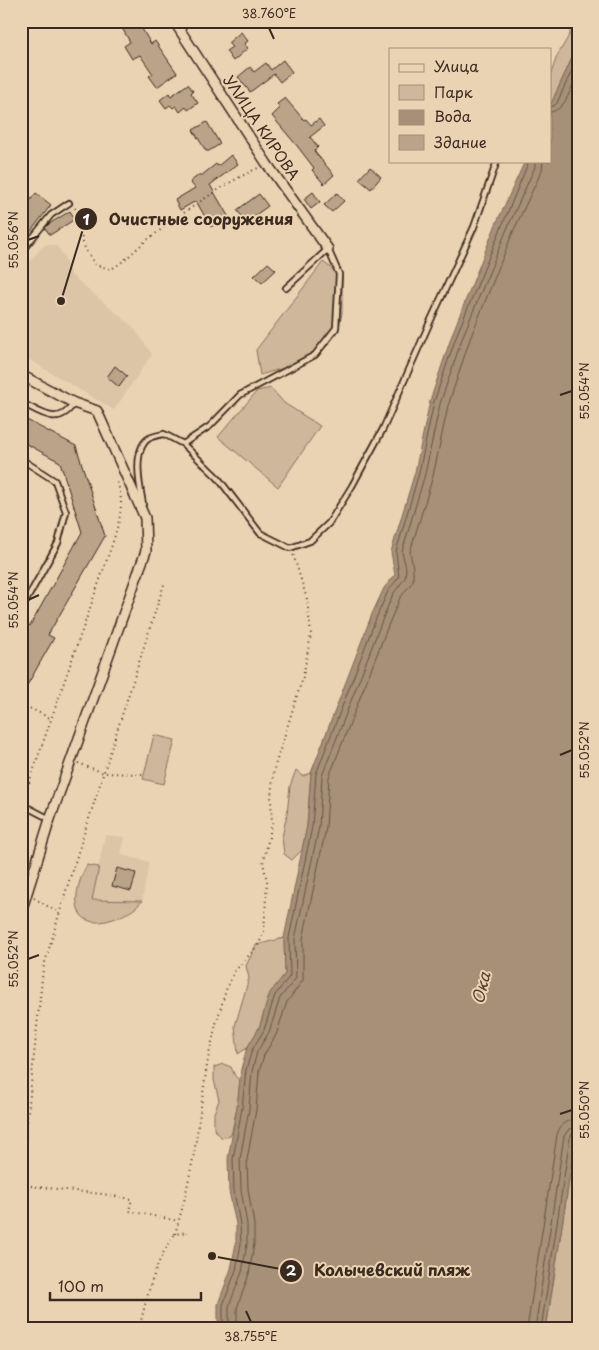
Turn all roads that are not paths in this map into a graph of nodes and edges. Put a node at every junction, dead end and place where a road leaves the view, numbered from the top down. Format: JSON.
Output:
{"nodes":[{"id":1,"x":174,"y":21,"type":"edge"},
{"id":2,"x":498,"y":162,"type":"edge"},
{"id":3,"x":69,"y":203,"type":"road end"},
{"id":4,"x":328,"y":249,"type":"junction"},
{"id":5,"x":21,"y":252,"type":"edge"},
{"id":6,"x":286,"y":288,"type":"dead end"},
{"id":7,"x":22,"y":378,"type":"edge"},
{"id":8,"x":21,"y":401,"type":"edge"},
{"id":9,"x":74,"y":403,"type":"junction"},
{"id":10,"x":183,"y":444,"type":"junction"},
{"id":11,"x":21,"y":460,"type":"edge"},
{"id":12,"x":145,"y":518,"type":"junction"},
{"id":13,"x":21,"y":610,"type":"edge"},
{"id":14,"x":21,"y":804,"type":"edge"},
{"id":15,"x":50,"y":819,"type":"junction"},
{"id":16,"x":21,"y":912,"type":"edge"}],
"edges":[{"from":1,"to":4,"type":"street","name":"УЛИЦА КИРОВА"},
{"from":2,"to":10,"type":"lane"},
{"from":3,"to":5,"type":"lane"},
{"from":4,"to":6,"type":"lane"},
{"from":4,"to":10,"type":"lane"},
{"from":7,"to":9,"type":"street"},
{"from":8,"to":9,"type":"lane"},
{"from":9,"to":12,"type":"street"},
{"from":10,"to":12,"type":"lane"},
{"from":11,"to":13,"type":"lane"},
{"from":12,"to":15,"type":"street"},
{"from":14,"to":15,"type":"lane"},
{"from":15,"to":16,"type":"street"}]}
